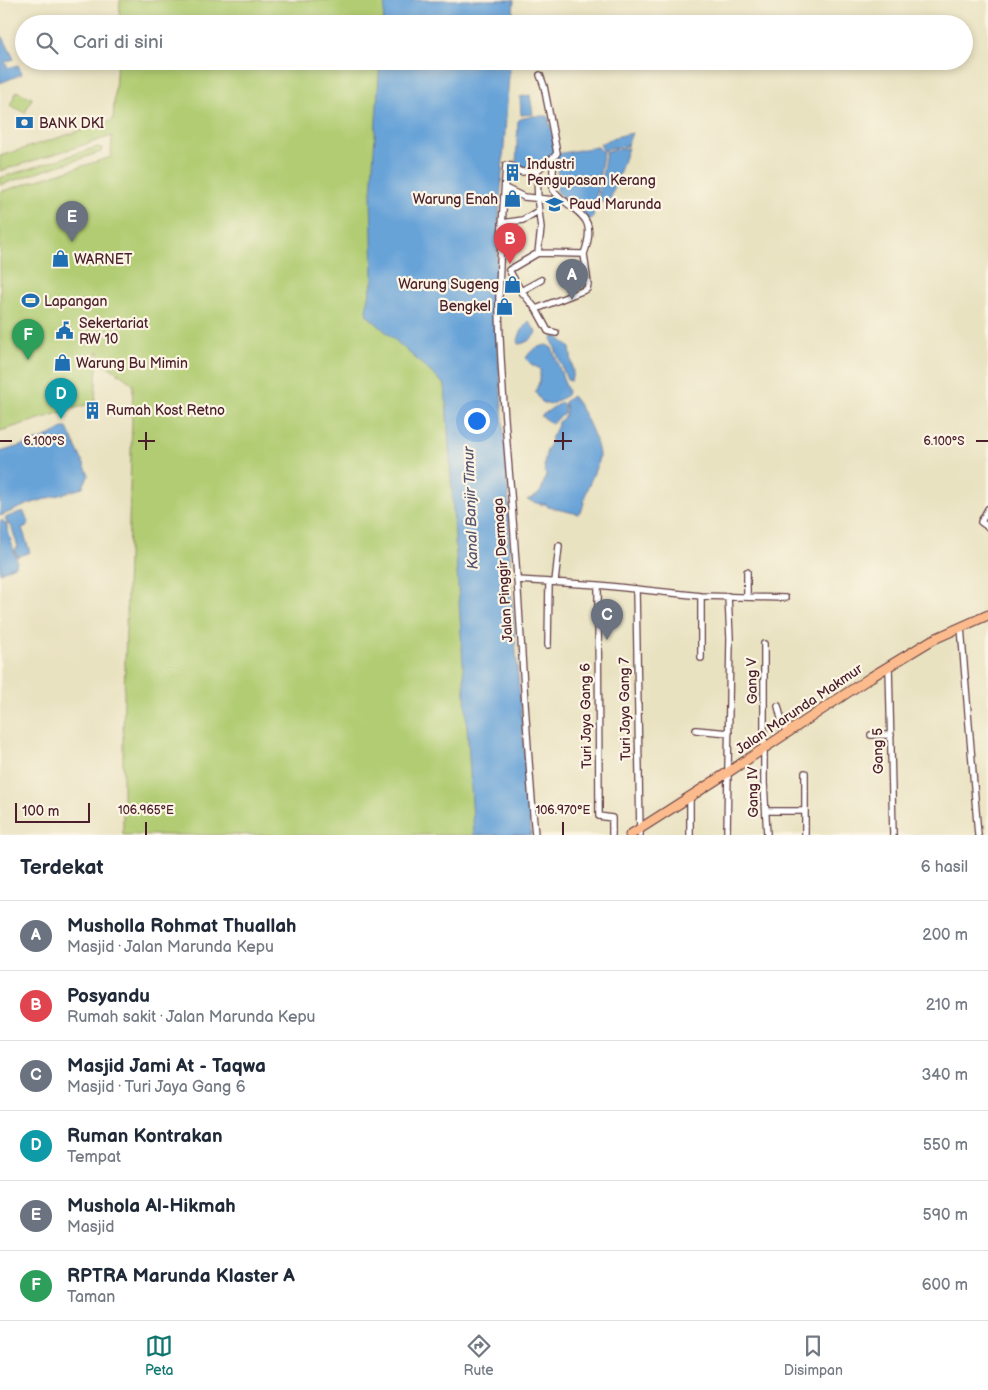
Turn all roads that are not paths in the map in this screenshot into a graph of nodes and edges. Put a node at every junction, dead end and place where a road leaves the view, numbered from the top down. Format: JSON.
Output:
{"nodes":[{"id":1,"x":540,"y":75,"type":"dead end"},
{"id":2,"x":552,"y":159,"type":"junction"},
{"id":3,"x":537,"y":171,"type":"junction"},
{"id":4,"x":505,"y":188,"type":"junction"},
{"id":5,"x":538,"y":199,"type":"junction"},
{"id":6,"x":565,"y":201,"type":"junction"},
{"id":7,"x":538,"y":210,"type":"junction"},
{"id":8,"x":502,"y":223,"type":"junction"},
{"id":9,"x":538,"y":253,"type":"junction"},
{"id":10,"x":584,"y":254,"type":"junction"},
{"id":11,"x":512,"y":276,"type":"junction"},
{"id":12,"x":500,"y":277,"type":"junction"},
{"id":13,"x":541,"y":280,"type":"dead end"},
{"id":14,"x":521,"y":291,"type":"junction"},
{"id":15,"x":536,"y":309,"type":"junction"},
{"id":16,"x":556,"y":333,"type":"dead end"},
{"id":17,"x":988,"y":510,"type":"edge"},
{"id":18,"x":988,"y":527,"type":"edge"},
{"id":19,"x":559,"y":546,"type":"dead end"},
{"id":20,"x":748,"y":572,"type":"dead end"},
{"id":21,"x":517,"y":580,"type":"junction"},
{"id":22,"x":552,"y":582,"type":"junction"},
{"id":23,"x":598,"y":585,"type":"junction"},
{"id":24,"x":636,"y":589,"type":"junction"},
{"id":25,"x":701,"y":596,"type":"junction"},
{"id":26,"x":728,"y":596,"type":"junction"},
{"id":27,"x":747,"y":597,"type":"junction"},
{"id":28,"x":785,"y":598,"type":"dead end"},
{"id":29,"x":988,"y":615,"type":"edge"},
{"id":30,"x":961,"y":627,"type":"junction"},
{"id":31,"x":764,"y":644,"type":"dead end"},
{"id":32,"x":548,"y":645,"type":"dead end"},
{"id":33,"x":701,"y":658,"type":"dead end"},
{"id":34,"x":889,"y":666,"type":"junction"},
{"id":35,"x":778,"y":706,"type":"dead end"},
{"id":36,"x":696,"y":730,"type":"dead end"},
{"id":37,"x":788,"y":732,"type":"junction"},
{"id":38,"x":729,"y":733,"type":"junction"},
{"id":39,"x":871,"y":735,"type":"dead end"},
{"id":40,"x":891,"y":735,"type":"junction"},
{"id":41,"x":765,"y":748,"type":"junction"},
{"id":42,"x":727,"y":773,"type":"junction"},
{"id":43,"x":804,"y":773,"type":"dead end"},
{"id":44,"x":690,"y":796,"type":"junction"},
{"id":45,"x":766,"y":811,"type":"junction"},
{"id":46,"x":804,"y":811,"type":"junction"},
{"id":47,"x":640,"y":832,"type":"edge"},
{"id":48,"x":535,"y":835,"type":"edge"},
{"id":49,"x":612,"y":835,"type":"edge"},
{"id":50,"x":630,"y":835,"type":"edge"},
{"id":51,"x":690,"y":835,"type":"edge"},
{"id":52,"x":727,"y":835,"type":"edge"},
{"id":53,"x":767,"y":835,"type":"edge"},
{"id":54,"x":805,"y":835,"type":"edge"},
{"id":55,"x":893,"y":835,"type":"edge"},
{"id":56,"x":978,"y":835,"type":"edge"}],
"edges":[{"from":1,"to":2,"type":"street"},
{"from":2,"to":3,"type":"street"},
{"from":2,"to":6,"type":"street"},
{"from":3,"to":4,"type":"street","name":"Jalan Pinggir Dermaga"},
{"from":3,"to":5,"type":"street"},
{"from":4,"to":5,"type":"street"},
{"from":4,"to":8,"type":"street","name":"Jalan Pinggir Dermaga"},
{"from":5,"to":6,"type":"street"},
{"from":5,"to":7,"type":"street"},
{"from":6,"to":10,"type":"street"},
{"from":7,"to":8,"type":"street"},
{"from":7,"to":9,"type":"street"},
{"from":8,"to":12,"type":"street","name":"Jalan Pinggir Dermaga"},
{"from":9,"to":10,"type":"street"},
{"from":9,"to":11,"type":"street"},
{"from":10,"to":15,"type":"street"},
{"from":11,"to":12,"type":"street"},
{"from":11,"to":14,"type":"street"},
{"from":12,"to":21,"type":"street","name":"Jalan Pinggir Dermaga"},
{"from":13,"to":14,"type":"street"},
{"from":14,"to":15,"type":"street"},
{"from":15,"to":16,"type":"street"},
{"from":17,"to":18,"type":"street"},
{"from":19,"to":22,"type":"street"},
{"from":20,"to":27,"type":"street"},
{"from":21,"to":22,"type":"street"},
{"from":21,"to":48,"type":"street","name":"Jalan Pinggir Dermaga"},
{"from":22,"to":23,"type":"street"},
{"from":22,"to":32,"type":"street"},
{"from":23,"to":24,"type":"street"},
{"from":23,"to":49,"type":"street","name":"Turi Jaya Gang 6"},
{"from":24,"to":25,"type":"street"},
{"from":24,"to":47,"type":"street","name":"Turi Jaya Gang 7"},
{"from":25,"to":26,"type":"street"},
{"from":25,"to":33,"type":"street"},
{"from":26,"to":27,"type":"street"},
{"from":26,"to":38,"type":"street"},
{"from":27,"to":28,"type":"street"},
{"from":29,"to":30,"type":"main road","name":"Jalan Marunda Makmur"},
{"from":30,"to":34,"type":"main road","name":"Jalan Marunda Makmur"},
{"from":30,"to":56,"type":"street"},
{"from":31,"to":41,"type":"street","name":"Gang V"},
{"from":34,"to":37,"type":"main road","name":"Jalan Marunda Makmur"},
{"from":34,"to":40,"type":"street","name":"Gang 5"},
{"from":35,"to":37,"type":"street"},
{"from":36,"to":38,"type":"street"},
{"from":37,"to":41,"type":"main road","name":"Jalan Marunda Makmur"},
{"from":38,"to":42,"type":"street"},
{"from":39,"to":40,"type":"street"},
{"from":40,"to":55,"type":"street","name":"Gang 5"},
{"from":41,"to":42,"type":"main road","name":"Jalan Marunda Makmur"},
{"from":41,"to":45,"type":"street","name":"Gang IV"},
{"from":42,"to":44,"type":"main road","name":"Jalan Marunda Makmur"},
{"from":42,"to":52,"type":"street"},
{"from":43,"to":46,"type":"street"},
{"from":44,"to":47,"type":"main road","name":"Jalan Marunda Makmur"},
{"from":44,"to":51,"type":"street"},
{"from":45,"to":46,"type":"street"},
{"from":45,"to":53,"type":"street","name":"Gang IV"},
{"from":46,"to":54,"type":"street"},
{"from":47,"to":50,"type":"main road","name":"Jalan Marunda Makmur"}]}
